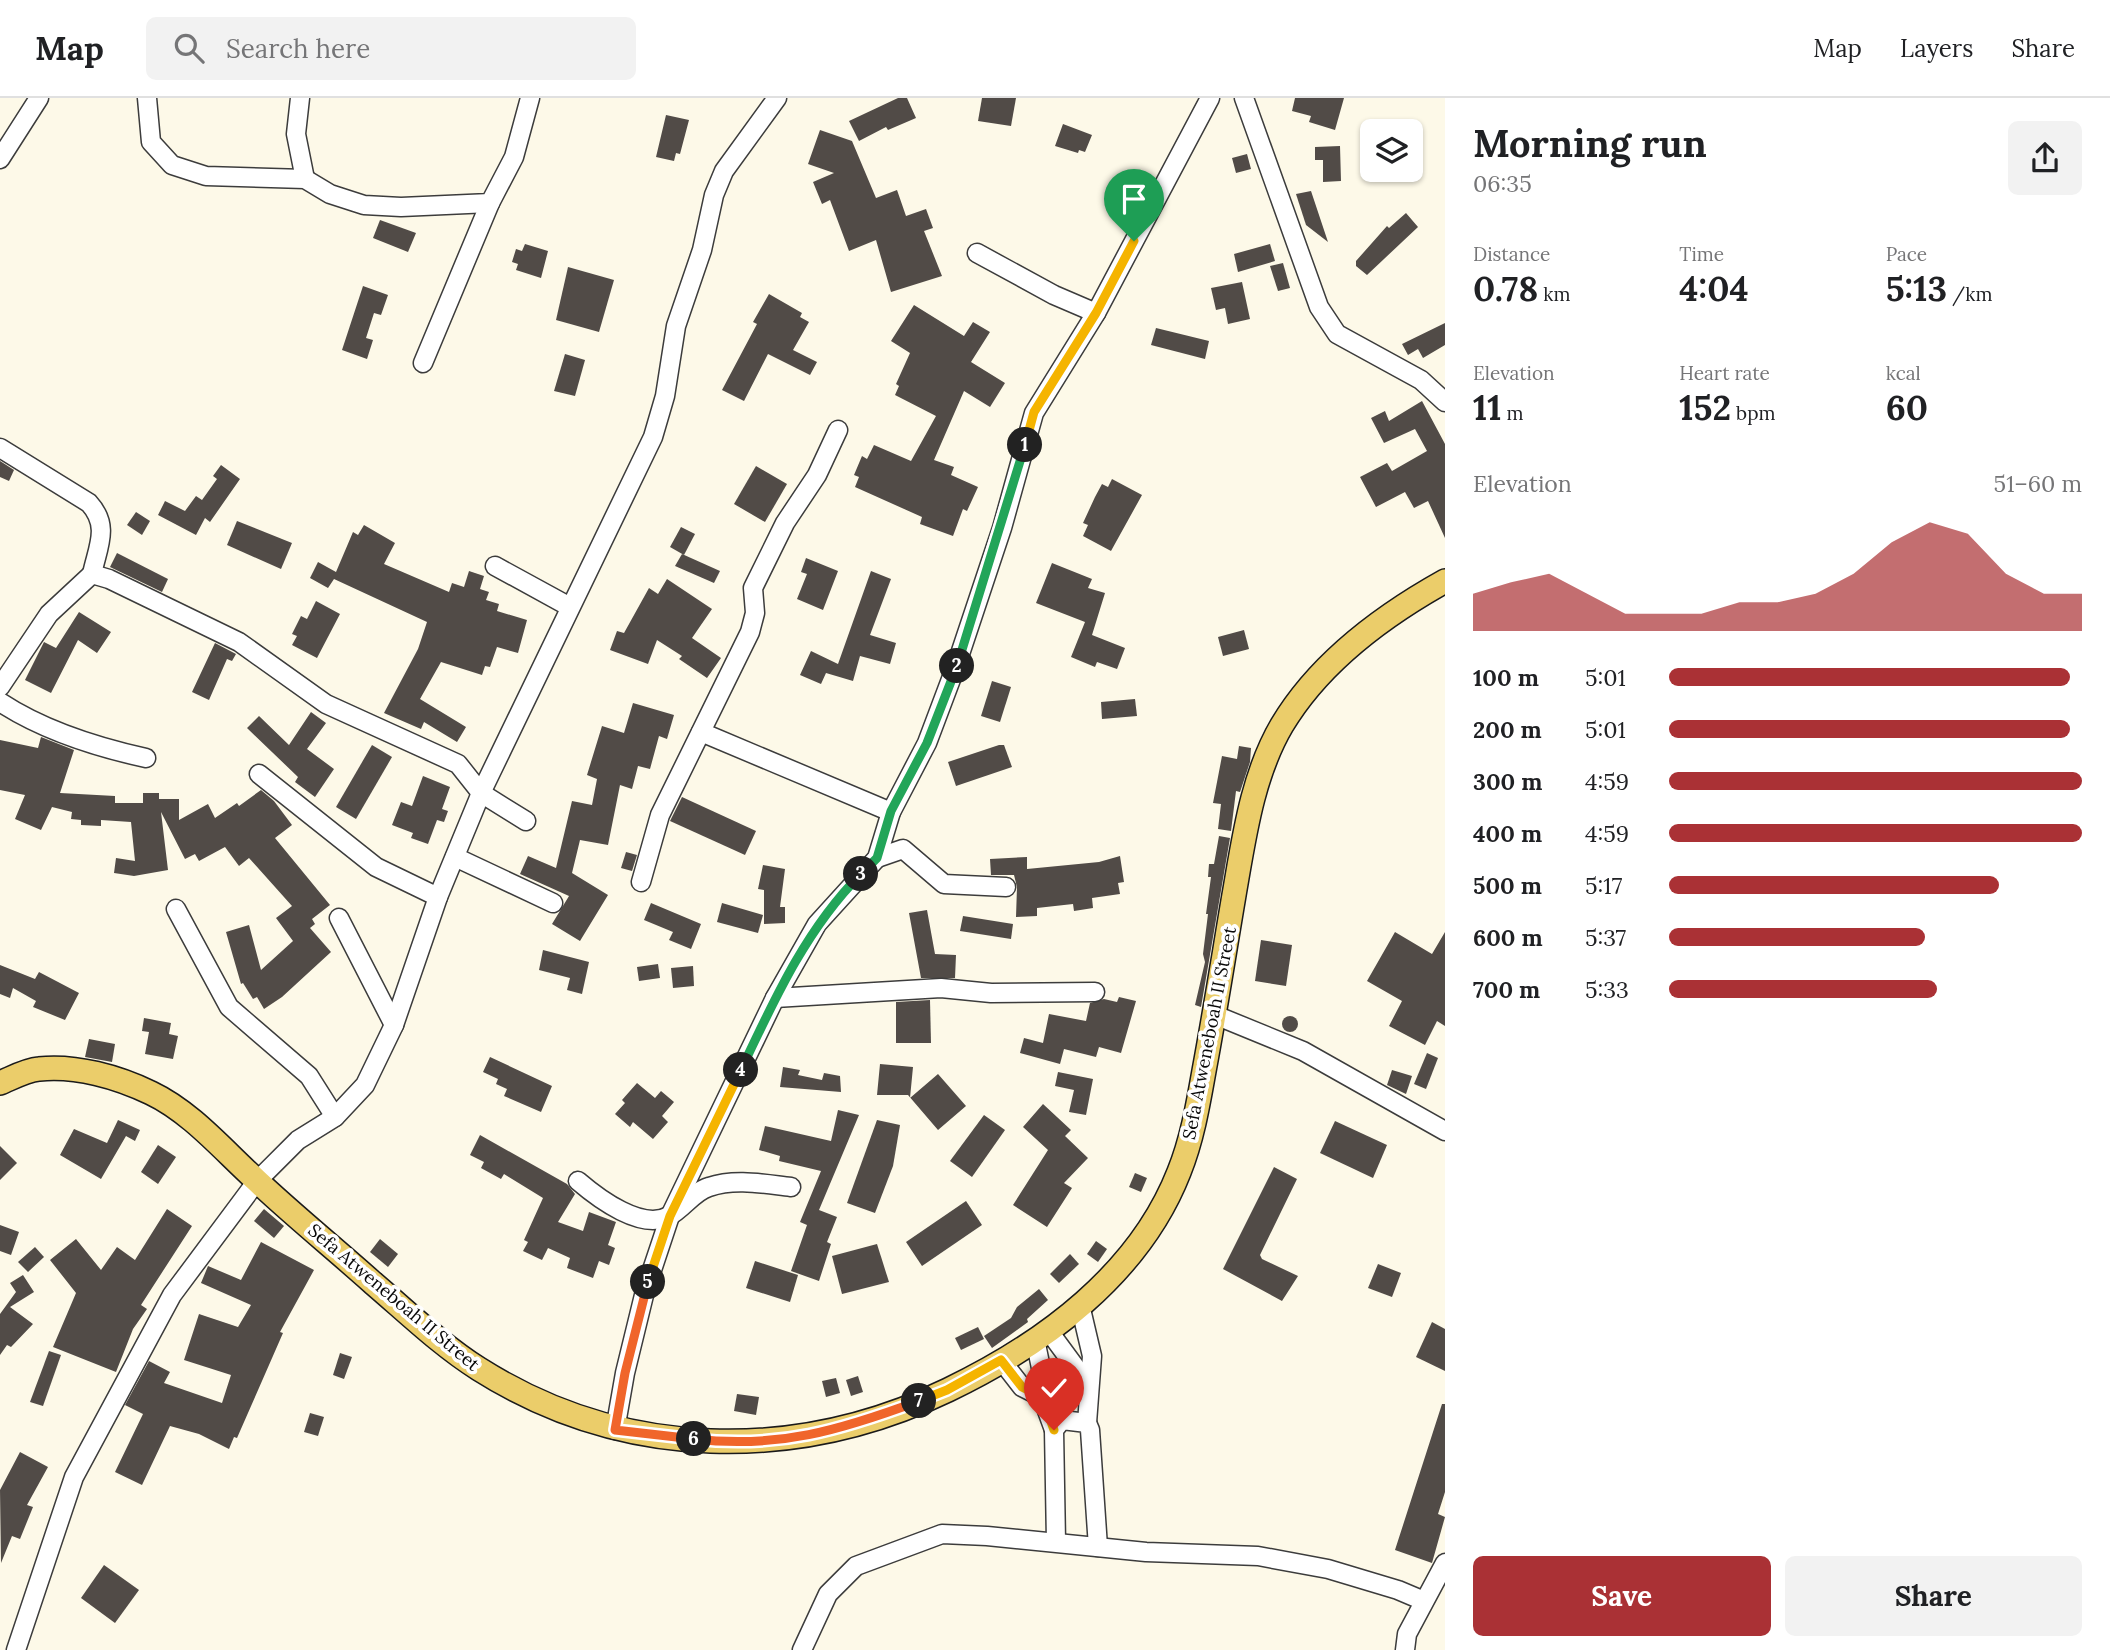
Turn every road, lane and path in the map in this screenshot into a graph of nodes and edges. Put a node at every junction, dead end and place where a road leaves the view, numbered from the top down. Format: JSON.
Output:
{"nodes":[{"id":1,"x":38,"y":98,"type":"edge"},
{"id":2,"x":147,"y":98,"type":"edge"},
{"id":3,"x":300,"y":98,"type":"edge"},
{"id":4,"x":530,"y":98,"type":"edge"},
{"id":5,"x":777,"y":98,"type":"edge"},
{"id":6,"x":1210,"y":98,"type":"edge"},
{"id":7,"x":1244,"y":98,"type":"edge"},
{"id":8,"x":0,"y":159,"type":"edge"},
{"id":9,"x":305,"y":179,"type":"junction"},
{"id":10,"x":490,"y":203,"type":"junction"},
{"id":11,"x":977,"y":253,"type":"dead end"},
{"id":12,"x":1096,"y":313,"type":"junction"},
{"id":13,"x":423,"y":363,"type":"dead end"},
{"id":14,"x":1445,"y":402,"type":"edge"},
{"id":15,"x":838,"y":430,"type":"dead end"},
{"id":16,"x":0,"y":448,"type":"edge"},
{"id":17,"x":495,"y":566,"type":"dead end"},
{"id":18,"x":92,"y":574,"type":"junction"},
{"id":19,"x":1445,"y":581,"type":"edge"},
{"id":20,"x":570,"y":607,"type":"junction"},
{"id":21,"x":0,"y":687,"type":"edge"},
{"id":22,"x":0,"y":702,"type":"edge"},
{"id":23,"x":701,"y":732,"type":"junction"},
{"id":24,"x":146,"y":758,"type":"dead end"},
{"id":25,"x":259,"y":774,"type":"dead end"},
{"id":26,"x":481,"y":793,"type":"junction"},
{"id":27,"x":891,"y":811,"type":"junction"},
{"id":28,"x":526,"y":821,"type":"dead end"},
{"id":29,"x":455,"y":857,"type":"junction"},
{"id":30,"x":877,"y":858,"type":"junction"},
{"id":31,"x":641,"y":882,"type":"dead end"},
{"id":32,"x":1006,"y":887,"type":"dead end"},
{"id":33,"x":438,"y":897,"type":"junction"},
{"id":34,"x":553,"y":903,"type":"dead end"},
{"id":35,"x":176,"y":909,"type":"dead end"},
{"id":36,"x":339,"y":918,"type":"dead end"},
{"id":37,"x":1096,"y":992,"type":"dead end"},
{"id":38,"x":775,"y":998,"type":"junction"},
{"id":39,"x":1215,"y":1014,"type":"junction"},
{"id":40,"x":394,"y":1025,"type":"junction"},
{"id":41,"x":0,"y":1083,"type":"edge"},
{"id":42,"x":335,"y":1117,"type":"junction"},
{"id":43,"x":1445,"y":1131,"type":"edge"},
{"id":44,"x":257,"y":1181,"type":"junction"},
{"id":45,"x":578,"y":1181,"type":"dead end"},
{"id":46,"x":790,"y":1187,"type":"dead end"},
{"id":47,"x":670,"y":1216,"type":"junction"},
{"id":48,"x":1081,"y":1308,"type":"junction"},
{"id":49,"x":1042,"y":1334,"type":"junction"},
{"id":50,"x":1001,"y":1360,"type":"junction"},
{"id":51,"x":1087,"y":1383,"type":"junction"},
{"id":52,"x":1042,"y":1397,"type":"junction"},
{"id":53,"x":1087,"y":1423,"type":"junction"},
{"id":54,"x":615,"y":1430,"type":"junction"},
{"id":55,"x":1054,"y":1430,"type":"junction"},
{"id":56,"x":1056,"y":1542,"type":"junction"},
{"id":57,"x":1098,"y":1547,"type":"junction"},
{"id":58,"x":1445,"y":1563,"type":"edge"},
{"id":59,"x":1424,"y":1601,"type":"junction"},
{"id":60,"x":16,"y":1650,"type":"edge"},
{"id":61,"x":802,"y":1650,"type":"edge"},
{"id":62,"x":1405,"y":1650,"type":"edge"}],
"edges":[{"from":1,"to":8,"type":"street"},
{"from":2,"to":9,"type":"street"},
{"from":3,"to":9,"type":"street"},
{"from":4,"to":10,"type":"street"},
{"from":5,"to":20,"type":"street"},
{"from":6,"to":12,"type":"street"},
{"from":7,"to":14,"type":"street"},
{"from":9,"to":10,"type":"street"},
{"from":10,"to":13,"type":"street"},
{"from":11,"to":12,"type":"street"},
{"from":12,"to":27,"type":"street"},
{"from":15,"to":23,"type":"street"},
{"from":16,"to":18,"type":"street"},
{"from":17,"to":20,"type":"street"},
{"from":18,"to":21,"type":"street"},
{"from":18,"to":26,"type":"street"},
{"from":19,"to":39,"type":"main road","name":"Sefa Atweneboah II Street"},
{"from":20,"to":26,"type":"street"},
{"from":22,"to":24,"type":"street"},
{"from":23,"to":27,"type":"street"},
{"from":23,"to":31,"type":"street"},
{"from":25,"to":33,"type":"street"},
{"from":26,"to":28,"type":"street"},
{"from":26,"to":29,"type":"street"},
{"from":27,"to":30,"type":"street"},
{"from":29,"to":33,"type":"street"},
{"from":29,"to":34,"type":"street"},
{"from":30,"to":32,"type":"street"},
{"from":30,"to":38,"type":"street"},
{"from":33,"to":40,"type":"street"},
{"from":35,"to":42,"type":"street"},
{"from":36,"to":40,"type":"street"},
{"from":37,"to":38,"type":"street"},
{"from":38,"to":47,"type":"street"},
{"from":39,"to":43,"type":"street"},
{"from":39,"to":48,"type":"main road","name":"Sefa Atweneboah II Street"},
{"from":40,"to":42,"type":"street"},
{"from":41,"to":44,"type":"main road","name":"Sefa Atweneboah II Street"},
{"from":42,"to":44,"type":"street"},
{"from":44,"to":54,"type":"main road","name":"Sefa Atweneboah II Street"},
{"from":44,"to":60,"type":"street"},
{"from":45,"to":47,"type":"street"},
{"from":46,"to":47,"type":"street"},
{"from":47,"to":54,"type":"street"},
{"from":48,"to":49,"type":"main road","name":"Sefa Atweneboah II Street"},
{"from":48,"to":51,"type":"street"},
{"from":49,"to":50,"type":"main road","name":"Sefa Atweneboah II Street"},
{"from":49,"to":51,"type":"street"},
{"from":49,"to":52,"type":"street"},
{"from":50,"to":52,"type":"street"},
{"from":50,"to":54,"type":"main road","name":"Sefa Atweneboah II Street"},
{"from":51,"to":52,"type":"street"},
{"from":51,"to":53,"type":"street"},
{"from":52,"to":55,"type":"street"},
{"from":53,"to":55,"type":"street"},
{"from":53,"to":57,"type":"street"},
{"from":55,"to":56,"type":"street"},
{"from":56,"to":57,"type":"street"},
{"from":56,"to":61,"type":"street"},
{"from":57,"to":59,"type":"street"},
{"from":58,"to":59,"type":"street"},
{"from":59,"to":62,"type":"street"}]}
